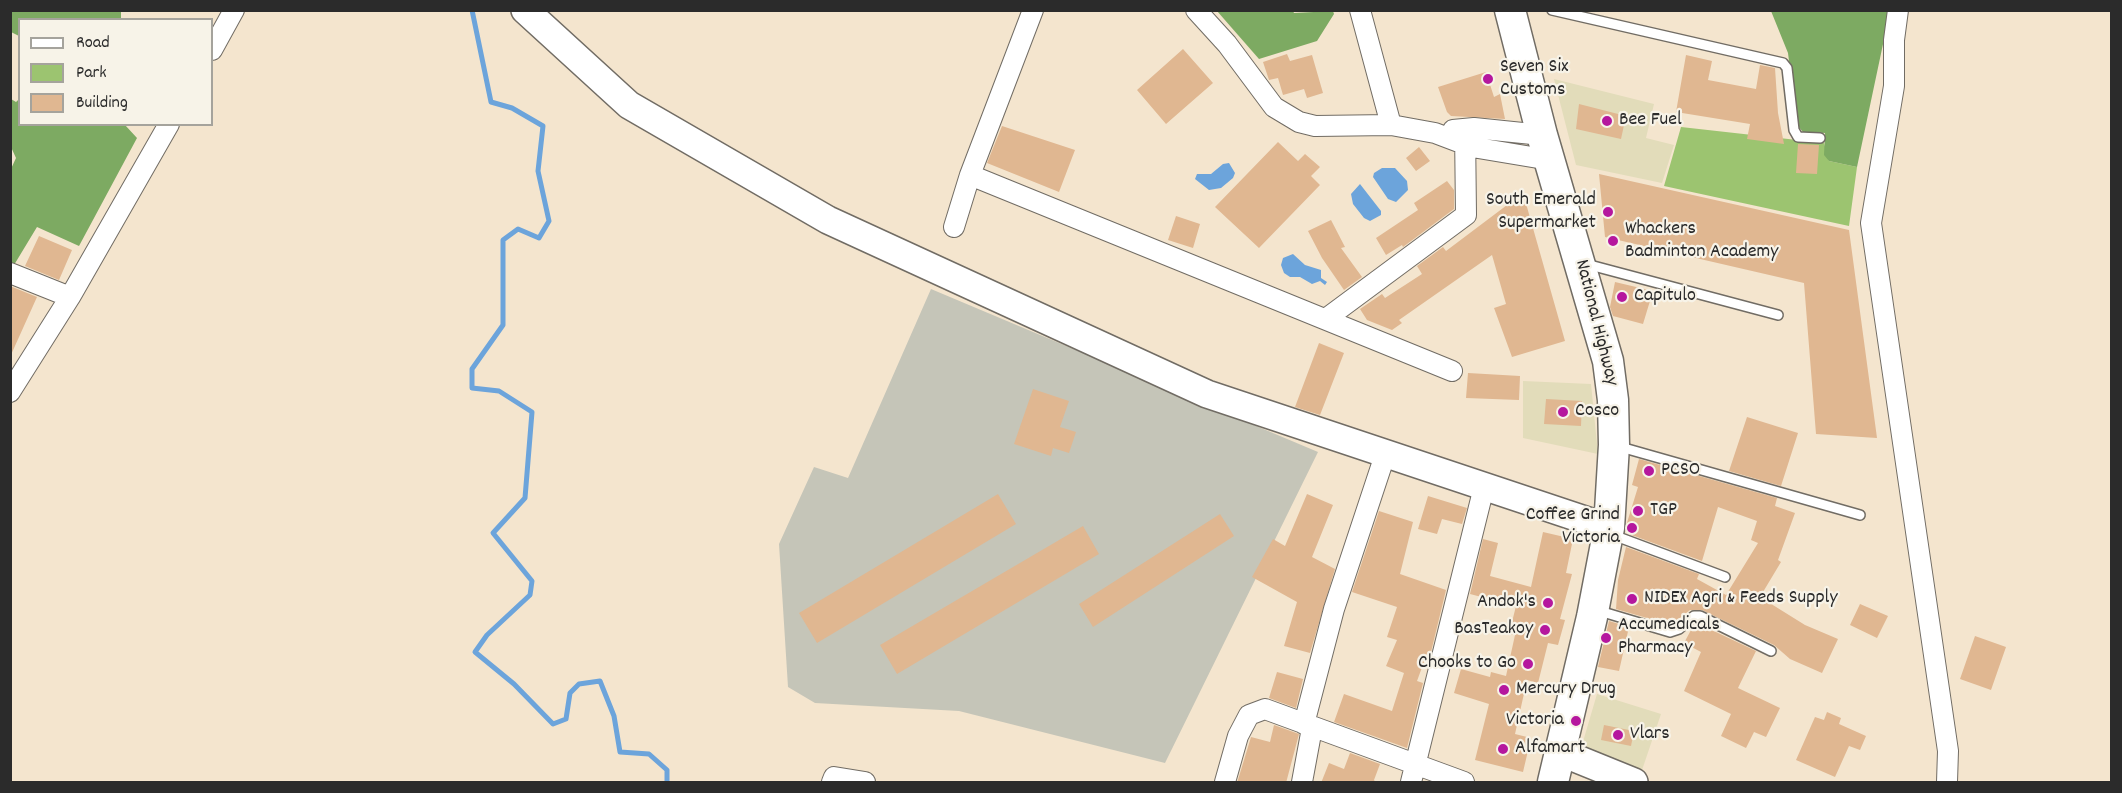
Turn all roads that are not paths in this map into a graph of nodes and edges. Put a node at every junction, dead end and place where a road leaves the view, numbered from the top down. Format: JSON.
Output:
{"nodes":[{"id":1,"x":234,"y":10,"type":"edge"},
{"id":2,"x":525,"y":10,"type":"edge"},
{"id":3,"x":1033,"y":10,"type":"edge"},
{"id":4,"x":1196,"y":10,"type":"edge"},
{"id":5,"x":1360,"y":10,"type":"edge"},
{"id":6,"x":1510,"y":10,"type":"edge"},
{"id":7,"x":1552,"y":10,"type":"edge"},
{"id":8,"x":1898,"y":10,"type":"edge"},
{"id":9,"x":213,"y":48,"type":"edge"},
{"id":10,"x":1391,"y":125,"type":"junction"},
{"id":11,"x":168,"y":126,"type":"edge"},
{"id":12,"x":1464,"y":136,"type":"junction"},
{"id":13,"x":1820,"y":138,"type":"dead end"},
{"id":14,"x":1546,"y":147,"type":"junction"},
{"id":15,"x":970,"y":175,"type":"junction"},
{"id":16,"x":954,"y":227,"type":"dead end"},
{"id":17,"x":1581,"y":263,"type":"junction"},
{"id":18,"x":10,"y":273,"type":"edge"},
{"id":19,"x":70,"y":297,"type":"junction"},
{"id":20,"x":1778,"y":315,"type":"dead end"},
{"id":21,"x":1327,"y":318,"type":"junction"},
{"id":22,"x":1452,"y":370,"type":"dead end"},
{"id":23,"x":10,"y":392,"type":"edge"},
{"id":24,"x":1614,"y":445,"type":"junction"},
{"id":25,"x":1385,"y":455,"type":"junction"},
{"id":26,"x":1484,"y":486,"type":"junction"},
{"id":27,"x":1860,"y":515,"type":"dead end"},
{"id":28,"x":1608,"y":531,"type":"junction"},
{"id":29,"x":1725,"y":577,"type":"dead end"},
{"id":30,"x":1594,"y":609,"type":"junction"},
{"id":31,"x":1771,"y":651,"type":"dead end"},
{"id":32,"x":1308,"y":726,"type":"junction"},
{"id":33,"x":1560,"y":752,"type":"junction"},
{"id":34,"x":1413,"y":774,"type":"edge"},
{"id":35,"x":832,"y":783,"type":"edge"},
{"id":36,"x":865,"y":783,"type":"edge"},
{"id":37,"x":1225,"y":783,"type":"edge"},
{"id":38,"x":1302,"y":783,"type":"edge"},
{"id":39,"x":1464,"y":783,"type":"edge"},
{"id":40,"x":1552,"y":783,"type":"edge"},
{"id":41,"x":1634,"y":783,"type":"edge"},
{"id":42,"x":1947,"y":783,"type":"edge"}],
"edges":[{"from":1,"to":9,"type":"street"},
{"from":2,"to":25,"type":"street"},
{"from":3,"to":15,"type":"street"},
{"from":4,"to":10,"type":"street"},
{"from":5,"to":10,"type":"street"},
{"from":6,"to":14,"type":"main road","name":"National Highway"},
{"from":7,"to":13,"type":"lane"},
{"from":8,"to":42,"type":"street"},
{"from":10,"to":12,"type":"street"},
{"from":11,"to":19,"type":"street"},
{"from":12,"to":14,"type":"street"},
{"from":12,"to":21,"type":"street"},
{"from":14,"to":17,"type":"main road","name":"National Highway"},
{"from":15,"to":16,"type":"street"},
{"from":15,"to":21,"type":"street"},
{"from":17,"to":20,"type":"lane"},
{"from":17,"to":24,"type":"main road","name":"National Highway"},
{"from":18,"to":19,"type":"street"},
{"from":19,"to":23,"type":"street"},
{"from":21,"to":22,"type":"street"},
{"from":24,"to":27,"type":"lane"},
{"from":24,"to":28,"type":"main road","name":"National Highway"},
{"from":25,"to":26,"type":"street"},
{"from":25,"to":32,"type":"street"},
{"from":26,"to":28,"type":"street"},
{"from":26,"to":34,"type":"street"},
{"from":28,"to":29,"type":"lane"},
{"from":28,"to":30,"type":"main road","name":"National Highway"},
{"from":30,"to":31,"type":"lane"},
{"from":30,"to":33,"type":"main road","name":"National Highway"},
{"from":32,"to":34,"type":"street"},
{"from":32,"to":37,"type":"street"},
{"from":32,"to":38,"type":"street"},
{"from":33,"to":40,"type":"main road","name":"National Highway"},
{"from":33,"to":41,"type":"street"},
{"from":34,"to":39,"type":"street"},
{"from":35,"to":36,"type":"street"}]}
